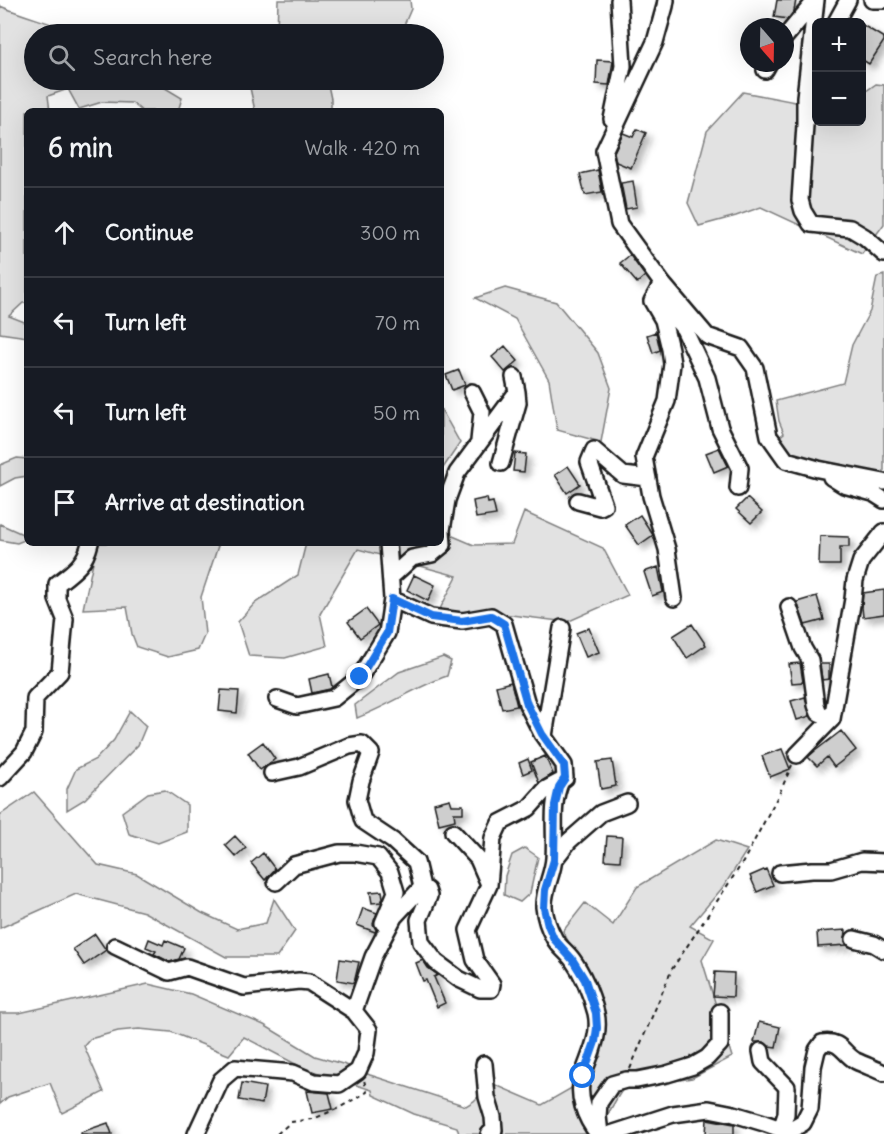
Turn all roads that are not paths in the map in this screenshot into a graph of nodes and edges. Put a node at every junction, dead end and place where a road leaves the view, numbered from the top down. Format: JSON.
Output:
{"nodes":[{"id":1,"x":619,"y":0,"type":"edge"},
{"id":2,"x":816,"y":0,"type":"edge"},
{"id":3,"x":848,"y":0,"type":"edge"},
{"id":4,"x":872,"y":0,"type":"edge"},
{"id":5,"x":884,"y":0,"type":"edge"},
{"id":6,"x":666,"y":2,"type":"edge"},
{"id":7,"x":838,"y":18,"type":"edge"},
{"id":8,"x":794,"y":26,"type":"edge"},
{"id":9,"x":812,"y":82,"type":"edge"},
{"id":10,"x":805,"y":97,"type":"junction"},
{"id":11,"x":604,"y":151,"type":"junction"},
{"id":12,"x":884,"y":254,"type":"edge"},
{"id":13,"x":662,"y":283,"type":"junction"},
{"id":14,"x":472,"y":392,"type":"dead end"},
{"id":15,"x":478,"y":444,"type":"junction"},
{"id":16,"x":501,"y":463,"type":"dead end"},
{"id":17,"x":818,"y":469,"type":"junction"},
{"id":18,"x":648,"y":478,"type":"junction"},
{"id":19,"x":884,"y":482,"type":"edge"},
{"id":20,"x":738,"y":488,"type":"dead end"},
{"id":21,"x":884,"y":500,"type":"edge"},
{"id":22,"x":578,"y":501,"type":"dead end"},
{"id":23,"x":444,"y":518,"type":"edge"},
{"id":24,"x":884,"y":532,"type":"edge"},
{"id":25,"x":89,"y":546,"type":"edge"},
{"id":26,"x":388,"y":546,"type":"edge"},
{"id":27,"x":442,"y":546,"type":"edge"},
{"id":28,"x":391,"y":577,"type":"junction"},
{"id":29,"x":674,"y":598,"type":"dead end"},
{"id":30,"x":392,"y":599,"type":"junction"},
{"id":31,"x":789,"y":608,"type":"dead end"},
{"id":32,"x":562,"y":628,"type":"dead end"},
{"id":33,"x":277,"y":699,"type":"dead end"},
{"id":34,"x":832,"y":719,"type":"junction"},
{"id":35,"x":544,"y":736,"type":"junction"},
{"id":36,"x":797,"y":755,"type":"road end"},
{"id":37,"x":272,"y":773,"type":"dead end"},
{"id":38,"x":0,"y":778,"type":"edge"},
{"id":39,"x":561,"y":781,"type":"junction"},
{"id":40,"x":627,"y":803,"type":"dead end"},
{"id":41,"x":453,"y":832,"type":"dead end"},
{"id":42,"x":554,"y":860,"type":"junction"},
{"id":43,"x":884,"y":862,"type":"edge"},
{"id":44,"x":780,"y":873,"type":"dead end"},
{"id":45,"x":276,"y":882,"type":"dead end"},
{"id":46,"x":489,"y":885,"type":"junction"},
{"id":47,"x":422,"y":887,"type":"junction"},
{"id":48,"x":854,"y":939,"type":"dead end"},
{"id":49,"x":115,"y":946,"type":"dead end"},
{"id":50,"x":884,"y":950,"type":"edge"},
{"id":51,"x":373,"y":957,"type":"junction"},
{"id":52,"x":354,"y":1011,"type":"junction"},
{"id":53,"x":720,"y":1012,"type":"dead end"},
{"id":54,"x":761,"y":1051,"type":"dead end"},
{"id":55,"x":484,"y":1064,"type":"dead end"},
{"id":56,"x":884,"y":1073,"type":"edge"},
{"id":57,"x":784,"y":1132,"type":"edge"},
{"id":58,"x":196,"y":1134,"type":"edge"},
{"id":59,"x":489,"y":1134,"type":"edge"},
{"id":60,"x":599,"y":1134,"type":"edge"},
{"id":61,"x":611,"y":1134,"type":"edge"}],
"edges":[{"from":1,"to":11,"type":"street"},
{"from":2,"to":8,"type":"street"},
{"from":2,"to":10,"type":"street"},
{"from":3,"to":7,"type":"street"},
{"from":4,"to":5,"type":"street"},
{"from":6,"to":11,"type":"street"},
{"from":9,"to":10,"type":"street"},
{"from":10,"to":12,"type":"street"},
{"from":11,"to":13,"type":"street"},
{"from":13,"to":17,"type":"street"},
{"from":13,"to":18,"type":"street"},
{"from":13,"to":20,"type":"street"},
{"from":14,"to":15,"type":"street"},
{"from":15,"to":16,"type":"street"},
{"from":15,"to":23,"type":"street"},
{"from":17,"to":19,"type":"street"},
{"from":17,"to":21,"type":"street"},
{"from":18,"to":22,"type":"street"},
{"from":18,"to":29,"type":"street"},
{"from":24,"to":34,"type":"street"},
{"from":25,"to":38,"type":"street"},
{"from":26,"to":28,"type":"street"},
{"from":27,"to":28,"type":"street"},
{"from":28,"to":30,"type":"street"},
{"from":30,"to":33,"type":"street"},
{"from":30,"to":35,"type":"street"},
{"from":31,"to":34,"type":"street"},
{"from":32,"to":35,"type":"street"},
{"from":34,"to":36,"type":"street"},
{"from":35,"to":39,"type":"street"},
{"from":37,"to":47,"type":"street"},
{"from":39,"to":42,"type":"street"},
{"from":39,"to":46,"type":"street"},
{"from":40,"to":42,"type":"street"},
{"from":41,"to":46,"type":"street"},
{"from":42,"to":60,"type":"street"},
{"from":43,"to":44,"type":"street"},
{"from":45,"to":51,"type":"street"},
{"from":46,"to":47,"type":"street"},
{"from":47,"to":51,"type":"street"},
{"from":48,"to":50,"type":"street"},
{"from":49,"to":52,"type":"street"},
{"from":51,"to":52,"type":"street"},
{"from":52,"to":58,"type":"street"},
{"from":53,"to":60,"type":"street"},
{"from":54,"to":57,"type":"street"},
{"from":55,"to":59,"type":"street"},
{"from":56,"to":57,"type":"street"},
{"from":57,"to":61,"type":"street"}]}
